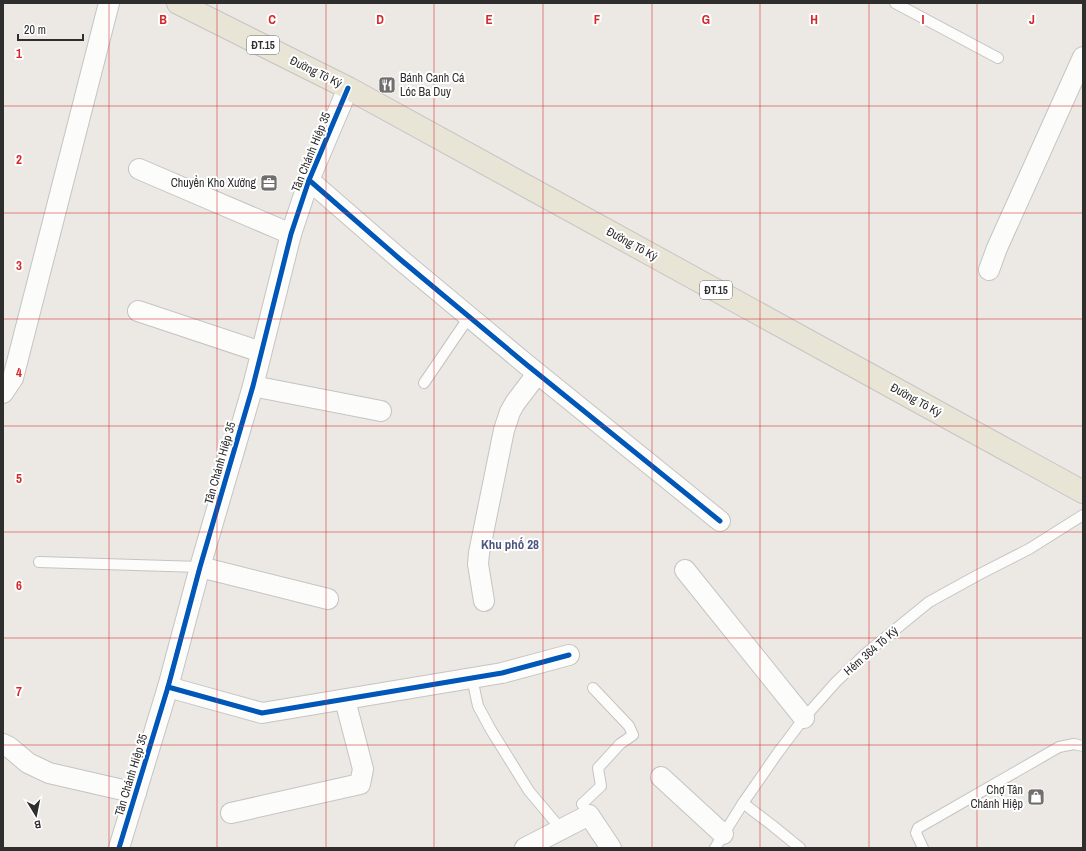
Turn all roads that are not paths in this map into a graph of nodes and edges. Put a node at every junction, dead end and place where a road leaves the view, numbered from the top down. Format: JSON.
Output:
{"nodes":[{"id":1,"x":109,"y":3,"type":"edge"},
{"id":2,"x":178,"y":3,"type":"edge"},
{"id":3,"x":895,"y":3,"type":"edge"},
{"id":4,"x":1083,"y":57,"type":"edge"},
{"id":5,"x":998,"y":58,"type":"dead end"},
{"id":6,"x":348,"y":88,"type":"junction"},
{"id":7,"x":139,"y":169,"type":"dead end"},
{"id":8,"x":309,"y":180,"type":"junction"},
{"id":9,"x":291,"y":234,"type":"junction"},
{"id":10,"x":989,"y":270,"type":"dead end"},
{"id":11,"x":138,"y":310,"type":"dead end"},
{"id":12,"x":469,"y":317,"type":"junction"},
{"id":13,"x":262,"y":352,"type":"junction"},
{"id":14,"x":538,"y":374,"type":"junction"},
{"id":15,"x":424,"y":383,"type":"dead end"},
{"id":16,"x":253,"y":386,"type":"junction"},
{"id":17,"x":3,"y":393,"type":"edge"},
{"id":18,"x":381,"y":411,"type":"dead end"},
{"id":19,"x":1083,"y":492,"type":"edge"},
{"id":20,"x":1083,"y":515,"type":"edge"},
{"id":21,"x":720,"y":521,"type":"dead end"},
{"id":22,"x":39,"y":562,"type":"dead end"},
{"id":23,"x":200,"y":567,"type":"junction"},
{"id":24,"x":684,"y":570,"type":"dead end"},
{"id":25,"x":328,"y":599,"type":"dead end"},
{"id":26,"x":484,"y":601,"type":"dead end"},
{"id":27,"x":569,"y":655,"type":"dead end"},
{"id":28,"x":472,"y":678,"type":"junction"},
{"id":29,"x":168,"y":687,"type":"junction"},
{"id":30,"x":593,"y":688,"type":"dead end"},
{"id":31,"x":345,"y":700,"type":"junction"},
{"id":32,"x":804,"y":718,"type":"junction"},
{"id":33,"x":3,"y":744,"type":"edge"},
{"id":34,"x":1083,"y":746,"type":"edge"},
{"id":35,"x":661,"y":777,"type":"dead end"},
{"id":36,"x":136,"y":794,"type":"junction"},
{"id":37,"x":743,"y":803,"type":"junction"},
{"id":38,"x":231,"y":813,"type":"dead end"},
{"id":39,"x":589,"y":815,"type":"junction"},
{"id":40,"x":562,"y":828,"type":"junction"},
{"id":41,"x":719,"y":841,"type":"edge"},
{"id":42,"x":119,"y":848,"type":"edge"},
{"id":43,"x":525,"y":848,"type":"edge"},
{"id":44,"x":611,"y":848,"type":"edge"},
{"id":45,"x":800,"y":848,"type":"edge"},
{"id":46,"x":923,"y":848,"type":"edge"}],
"edges":[{"from":1,"to":17,"type":"street"},
{"from":2,"to":6,"type":"main road","name":"Đường Tô Ký","number":"ĐT.15"},
{"from":3,"to":5,"type":"lane"},
{"from":4,"to":10,"type":"street"},
{"from":6,"to":8,"type":"street","name":"Tân Chánh Hiệp 35"},
{"from":6,"to":19,"type":"main road","name":"Đường Tô Ký","number":"ĐT.15"},
{"from":7,"to":9,"type":"street"},
{"from":8,"to":9,"type":"street","name":"Tân Chánh Hiệp 35"},
{"from":8,"to":12,"type":"street"},
{"from":9,"to":13,"type":"street","name":"Tân Chánh Hiệp 35"},
{"from":11,"to":13,"type":"street"},
{"from":12,"to":14,"type":"street"},
{"from":12,"to":15,"type":"lane"},
{"from":13,"to":16,"type":"street","name":"Tân Chánh Hiệp 35"},
{"from":14,"to":21,"type":"street"},
{"from":14,"to":26,"type":"street"},
{"from":16,"to":18,"type":"street"},
{"from":16,"to":23,"type":"street","name":"Tân Chánh Hiệp 35"},
{"from":20,"to":32,"type":"lane","name":"Hẻm 364 Tô Ký"},
{"from":22,"to":23,"type":"lane"},
{"from":23,"to":25,"type":"street"},
{"from":23,"to":29,"type":"street","name":"Tân Chánh Hiệp 35"},
{"from":24,"to":32,"type":"street"},
{"from":27,"to":28,"type":"street"},
{"from":28,"to":31,"type":"street"},
{"from":28,"to":40,"type":"lane"},
{"from":29,"to":31,"type":"street"},
{"from":29,"to":36,"type":"street","name":"Tân Chánh Hiệp 35"},
{"from":30,"to":39,"type":"lane"},
{"from":31,"to":38,"type":"street"},
{"from":32,"to":37,"type":"lane","name":"Hẻm 364 Tô Ký"},
{"from":33,"to":36,"type":"street"},
{"from":34,"to":46,"type":"lane"},
{"from":35,"to":41,"type":"street"},
{"from":36,"to":42,"type":"street","name":"Tân Chánh Hiệp 35"},
{"from":37,"to":41,"type":"lane","name":"Hẻm 364 Tô Ký"},
{"from":37,"to":45,"type":"lane"},
{"from":39,"to":40,"type":"street"},
{"from":39,"to":44,"type":"street"},
{"from":40,"to":43,"type":"street"}]}
